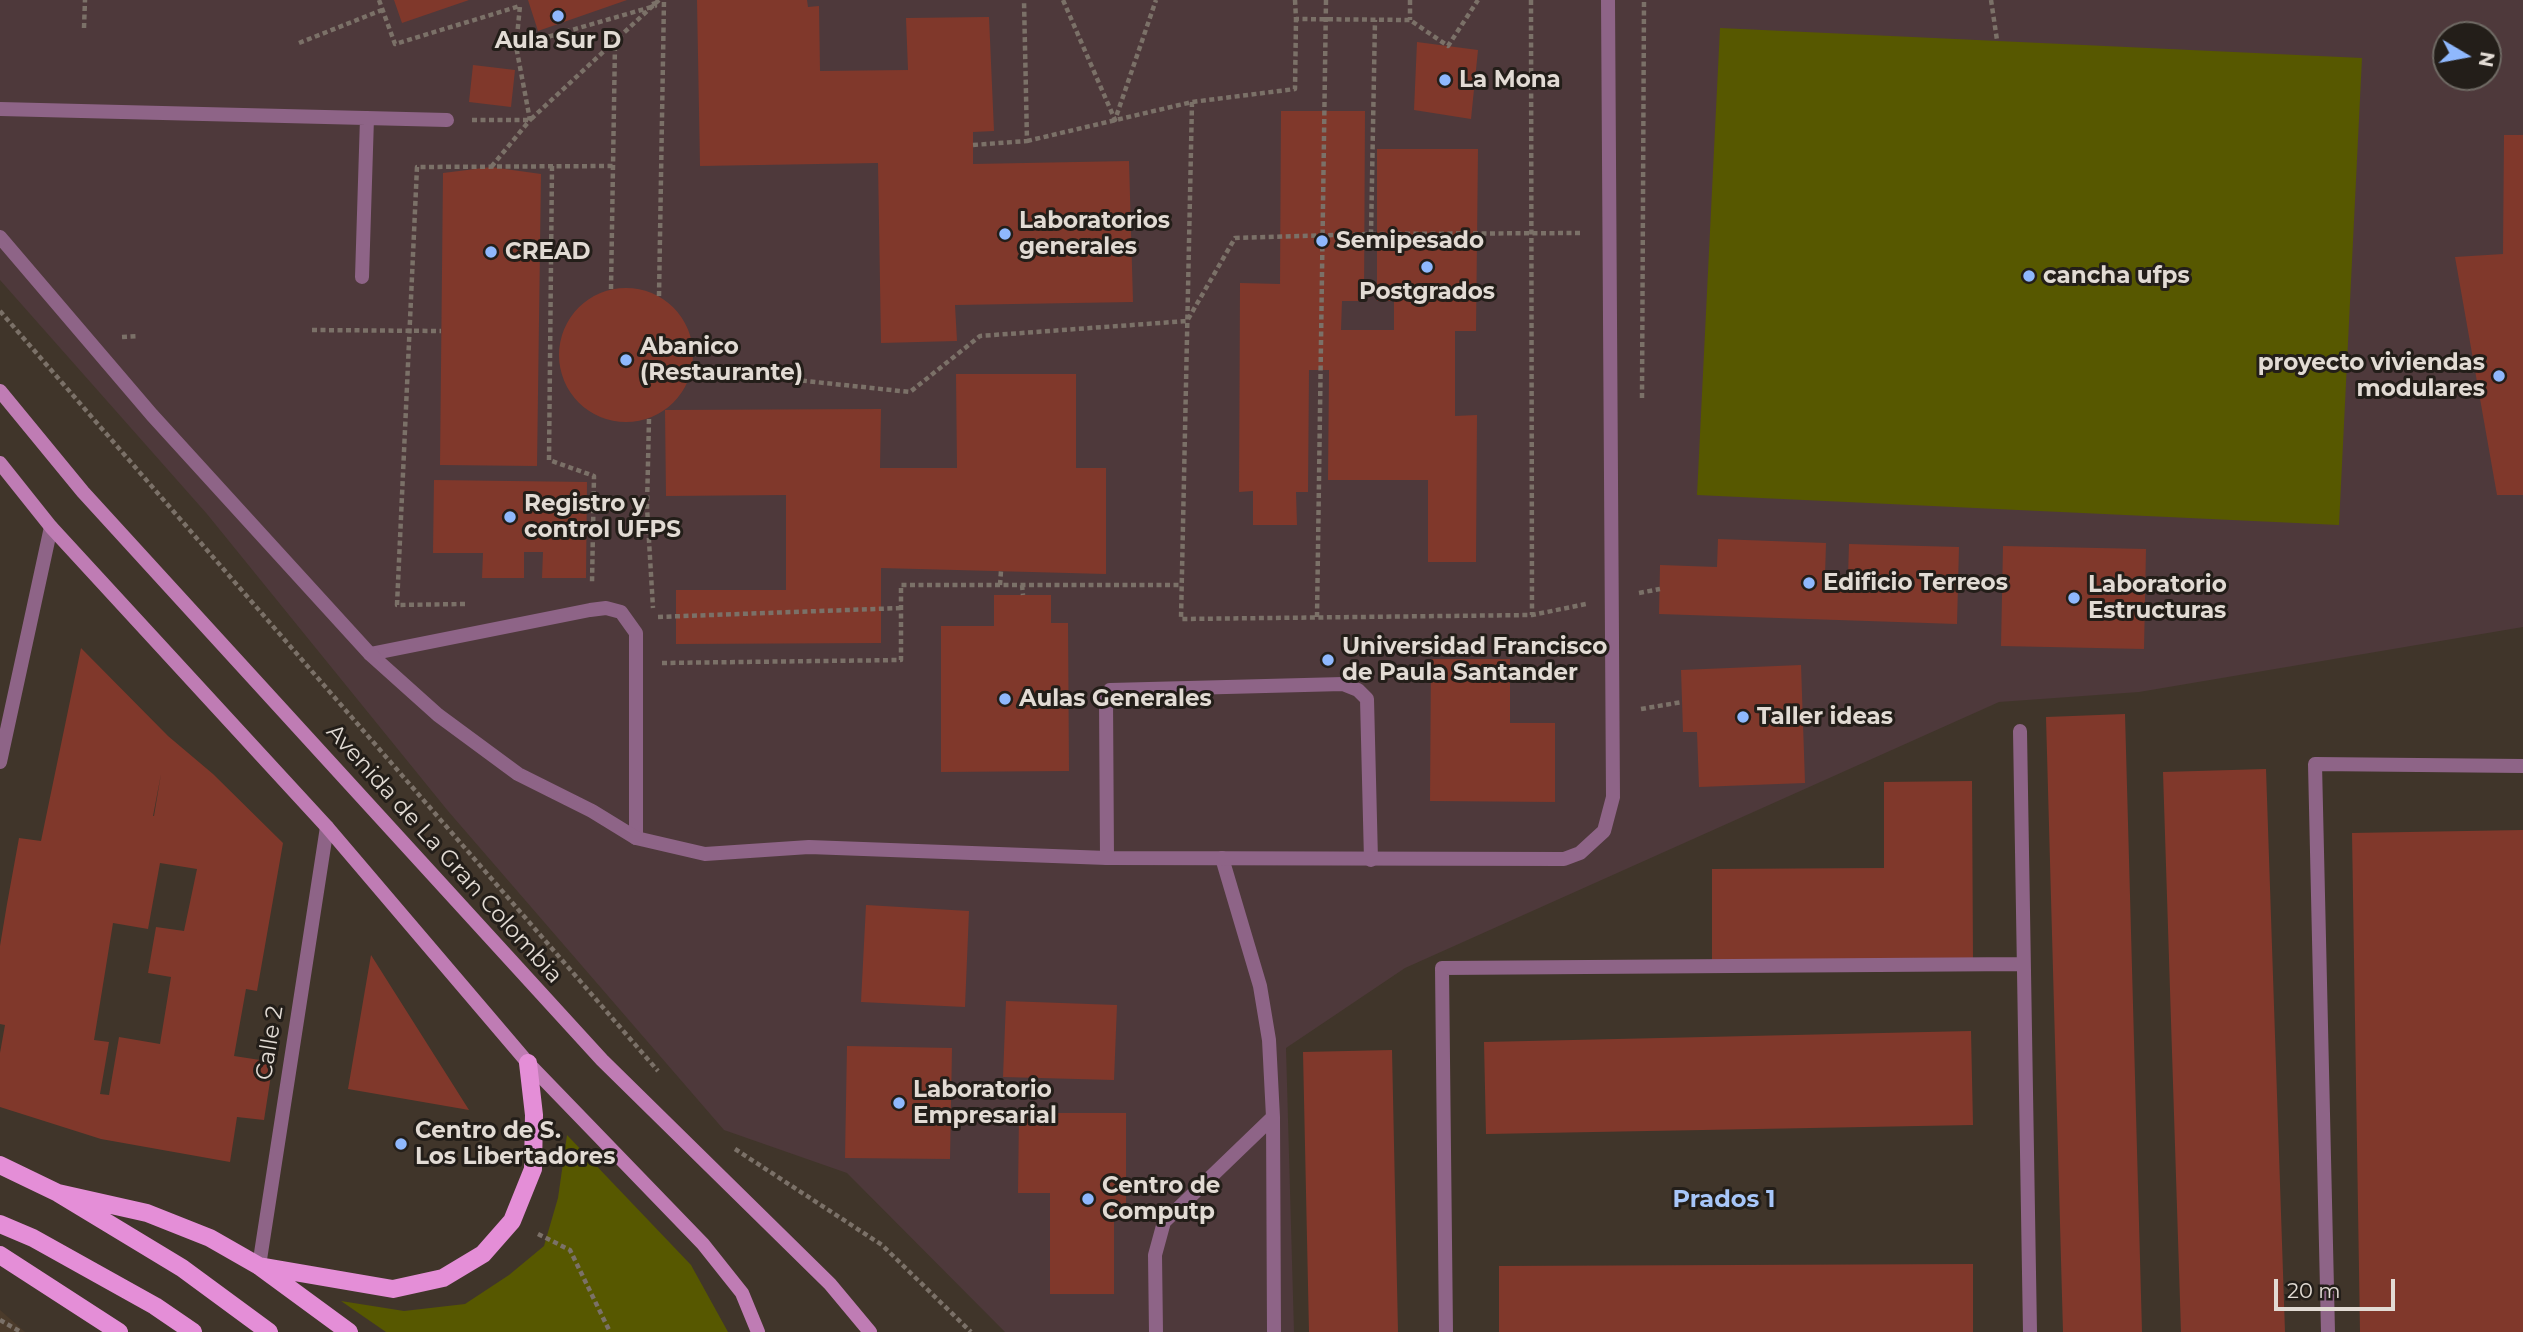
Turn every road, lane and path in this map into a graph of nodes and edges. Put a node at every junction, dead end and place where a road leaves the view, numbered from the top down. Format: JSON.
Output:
{"nodes":[{"id":1,"x":85,"y":0,"type":"edge"},
{"id":2,"x":379,"y":0,"type":"edge"},
{"id":3,"x":653,"y":0,"type":"edge"},
{"id":4,"x":659,"y":0,"type":"edge"},
{"id":5,"x":664,"y":0,"type":"edge"},
{"id":6,"x":1024,"y":0,"type":"edge"},
{"id":7,"x":1063,"y":0,"type":"edge"},
{"id":8,"x":1156,"y":0,"type":"edge"},
{"id":9,"x":1295,"y":0,"type":"edge"},
{"id":10,"x":1326,"y":0,"type":"edge"},
{"id":11,"x":1410,"y":0,"type":"edge"},
{"id":12,"x":1478,"y":0,"type":"edge"},
{"id":13,"x":1531,"y":0,"type":"edge"},
{"id":14,"x":1608,"y":0,"type":"edge"},
{"id":15,"x":1991,"y":0,"type":"edge"},
{"id":16,"x":519,"y":3,"type":"edge"},
{"id":17,"x":654,"y":6,"type":"junction"},
{"id":18,"x":382,"y":10,"type":"junction"},
{"id":19,"x":1296,"y":19,"type":"junction"},
{"id":20,"x":1327,"y":19,"type":"junction"},
{"id":21,"x":1375,"y":20,"type":"junction"},
{"id":22,"x":1410,"y":20,"type":"junction"},
{"id":23,"x":84,"y":28,"type":"dead end"},
{"id":24,"x":1997,"y":40,"type":"dead end"},
{"id":25,"x":299,"y":43,"type":"dead end"},
{"id":26,"x":615,"y":43,"type":"junction"},
{"id":27,"x":516,"y":46,"type":"junction"},
{"id":28,"x":1192,"y":102,"type":"junction"},
{"id":29,"x":0,"y":108,"type":"edge"},
{"id":30,"x":367,"y":118,"type":"junction"},
{"id":31,"x":447,"y":120,"type":"joint"},
{"id":32,"x":530,"y":120,"type":"junction"},
{"id":33,"x":1115,"y":120,"type":"junction"},
{"id":34,"x":1027,"y":141,"type":"junction"},
{"id":35,"x":973,"y":145,"type":"dead end"},
{"id":36,"x":552,"y":166,"type":"junction"},
{"id":37,"x":613,"y":166,"type":"junction"},
{"id":38,"x":491,"y":167,"type":"junction"},
{"id":39,"x":1531,"y":233,"type":"junction"},
{"id":40,"x":1371,"y":234,"type":"junction"},
{"id":41,"x":1324,"y":235,"type":"junction"},
{"id":42,"x":0,"y":237,"type":"edge"},
{"id":43,"x":362,"y":277,"type":"dead end"},
{"id":44,"x":611,"y":289,"type":"dead end"},
{"id":45,"x":659,"y":296,"type":"dead end"},
{"id":46,"x":0,"y":311,"type":"edge"},
{"id":47,"x":1187,"y":321,"type":"junction"},
{"id":48,"x":312,"y":330,"type":"dead end"},
{"id":49,"x":411,"y":330,"type":"junction"},
{"id":50,"x":441,"y":331,"type":"dead end"},
{"id":51,"x":692,"y":369,"type":"dead end"},
{"id":52,"x":0,"y":391,"type":"edge"},
{"id":53,"x":649,"y":419,"type":"dead end"},
{"id":54,"x":0,"y":463,"type":"edge"},
{"id":55,"x":51,"y":527,"type":"junction"},
{"id":56,"x":1001,"y":571,"type":"dead end"},
{"id":57,"x":1000,"y":585,"type":"junction"},
{"id":58,"x":1022,"y":585,"type":"junction"},
{"id":59,"x":1181,"y":585,"type":"junction"},
{"id":60,"x":592,"y":588,"type":"dead end"},
{"id":61,"x":1023,"y":595,"type":"dead end"},
{"id":62,"x":466,"y":604,"type":"dead end"},
{"id":63,"x":901,"y":608,"type":"junction"},
{"id":64,"x":654,"y":617,"type":"junction"},
{"id":65,"x":1317,"y":617,"type":"junction"},
{"id":66,"x":654,"y":628,"type":"dead end"},
{"id":67,"x":370,"y":654,"type":"junction"},
{"id":68,"x":656,"y":663,"type":"dead end"},
{"id":69,"x":1682,"y":702,"type":"dead end"},
{"id":70,"x":1640,"y":709,"type":"dead end"},
{"id":71,"x":2020,"y":731,"type":"dead end"},
{"id":72,"x":0,"y":762,"type":"edge"},
{"id":73,"x":2523,"y":766,"type":"edge"},
{"id":74,"x":327,"y":827,"type":"junction"},
{"id":75,"x":636,"y":838,"type":"junction"},
{"id":76,"x":1107,"y":858,"type":"junction"},
{"id":77,"x":1222,"y":858,"type":"junction"},
{"id":78,"x":1371,"y":860,"type":"junction"},
{"id":79,"x":2023,"y":964,"type":"junction"},
{"id":80,"x":528,"y":1063,"type":"junction"},
{"id":81,"x":665,"y":1079,"type":"dead end"},
{"id":82,"x":1273,"y":1117,"type":"junction"},
{"id":83,"x":733,"y":1147,"type":"dead end"},
{"id":84,"x":0,"y":1165,"type":"edge"},
{"id":85,"x":58,"y":1193,"type":"junction"},
{"id":86,"x":512,"y":1221,"type":"junction"},
{"id":87,"x":0,"y":1224,"type":"edge"},
{"id":88,"x":0,"y":1255,"type":"edge"},
{"id":89,"x":259,"y":1266,"type":"junction"},
{"id":90,"x":0,"y":1320,"type":"edge"},
{"id":91,"x":21,"y":1332,"type":"edge"},
{"id":92,"x":119,"y":1332,"type":"edge"},
{"id":93,"x":193,"y":1332,"type":"edge"},
{"id":94,"x":269,"y":1332,"type":"edge"},
{"id":95,"x":349,"y":1332,"type":"edge"},
{"id":96,"x":610,"y":1332,"type":"edge"},
{"id":97,"x":758,"y":1332,"type":"edge"},
{"id":98,"x":870,"y":1332,"type":"edge"},
{"id":99,"x":971,"y":1332,"type":"edge"},
{"id":100,"x":1156,"y":1332,"type":"edge"},
{"id":101,"x":1274,"y":1332,"type":"edge"},
{"id":102,"x":1446,"y":1332,"type":"edge"},
{"id":103,"x":2030,"y":1332,"type":"edge"},
{"id":104,"x":2328,"y":1332,"type":"edge"}],
"edges":[{"from":1,"to":23,"type":"path"},
{"from":2,"to":18,"type":"path"},
{"from":3,"to":17,"type":"path"},
{"from":4,"to":17,"type":"path"},
{"from":5,"to":45,"type":"path"},
{"from":6,"to":34,"type":"path"},
{"from":7,"to":33,"type":"path"},
{"from":8,"to":33,"type":"path"},
{"from":9,"to":19,"type":"path"},
{"from":10,"to":20,"type":"path"},
{"from":11,"to":22,"type":"path"},
{"from":12,"to":22,"type":"path"},
{"from":13,"to":39,"type":"path"},
{"from":14,"to":78,"type":"street"},
{"from":15,"to":24,"type":"path"},
{"from":16,"to":18,"type":"path"},
{"from":16,"to":27,"type":"path"},
{"from":17,"to":26,"type":"path"},
{"from":17,"to":27,"type":"path"},
{"from":18,"to":25,"type":"path"},
{"from":19,"to":20,"type":"path"},
{"from":19,"to":28,"type":"path"},
{"from":20,"to":21,"type":"path"},
{"from":20,"to":41,"type":"path"},
{"from":21,"to":22,"type":"path"},
{"from":21,"to":40,"type":"path"},
{"from":26,"to":32,"type":"path"},
{"from":26,"to":37,"type":"path"},
{"from":27,"to":32,"type":"path"},
{"from":28,"to":33,"type":"path"},
{"from":28,"to":47,"type":"path"},
{"from":29,"to":30,"type":"street"},
{"from":30,"to":31,"type":"street"},
{"from":30,"to":43,"type":"street"},
{"from":31,"to":32,"type":"path"},
{"from":32,"to":38,"type":"path"},
{"from":33,"to":34,"type":"path"},
{"from":34,"to":35,"type":"path"},
{"from":36,"to":37,"type":"path"},
{"from":36,"to":38,"type":"path"},
{"from":36,"to":60,"type":"path"},
{"from":37,"to":44,"type":"path"},
{"from":38,"to":49,"type":"path"},
{"from":39,"to":40,"type":"path"},
{"from":39,"to":65,"type":"path"},
{"from":40,"to":41,"type":"path"},
{"from":41,"to":47,"type":"path"},
{"from":41,"to":65,"type":"path"},
{"from":42,"to":67,"type":"street"},
{"from":46,"to":81,"type":"path"},
{"from":47,"to":51,"type":"path"},
{"from":47,"to":59,"type":"path"},
{"from":48,"to":49,"type":"path"},
{"from":49,"to":50,"type":"path"},
{"from":49,"to":62,"type":"path"},
{"from":52,"to":98,"type":"street","name":"Avenida de La Gran Colombia"},
{"from":53,"to":64,"type":"path"},
{"from":54,"to":55,"type":"street"},
{"from":55,"to":72,"type":"street"},
{"from":55,"to":74,"type":"street"},
{"from":56,"to":57,"type":"path"},
{"from":57,"to":58,"type":"path"},
{"from":57,"to":63,"type":"path"},
{"from":58,"to":59,"type":"path"},
{"from":58,"to":61,"type":"path"},
{"from":59,"to":65,"type":"path"},
{"from":63,"to":64,"type":"path"},
{"from":63,"to":68,"type":"path"},
{"from":64,"to":66,"type":"path"},
{"from":67,"to":75,"type":"street"},
{"from":67,"to":75,"type":"street"},
{"from":69,"to":70,"type":"path"},
{"from":71,"to":79,"type":"street"},
{"from":73,"to":104,"type":"street"},
{"from":74,"to":80,"type":"street"},
{"from":74,"to":89,"type":"street","name":"Calle 2"},
{"from":75,"to":76,"type":"street"},
{"from":76,"to":77,"type":"street"},
{"from":76,"to":78,"type":"street"},
{"from":77,"to":78,"type":"street"},
{"from":77,"to":82,"type":"street"},
{"from":79,"to":102,"type":"street"},
{"from":79,"to":103,"type":"street"},
{"from":80,"to":86,"type":"main road"},
{"from":80,"to":97,"type":"street"},
{"from":82,"to":100,"type":"street"},
{"from":82,"to":101,"type":"street"},
{"from":83,"to":99,"type":"path"},
{"from":84,"to":85,"type":"main road"},
{"from":85,"to":89,"type":"main road"},
{"from":85,"to":94,"type":"main road"},
{"from":86,"to":89,"type":"main road"},
{"from":86,"to":96,"type":"path"},
{"from":87,"to":93,"type":"main road"},
{"from":88,"to":92,"type":"main road"},
{"from":89,"to":95,"type":"main road"},
{"from":90,"to":91,"type":"path"}]}
